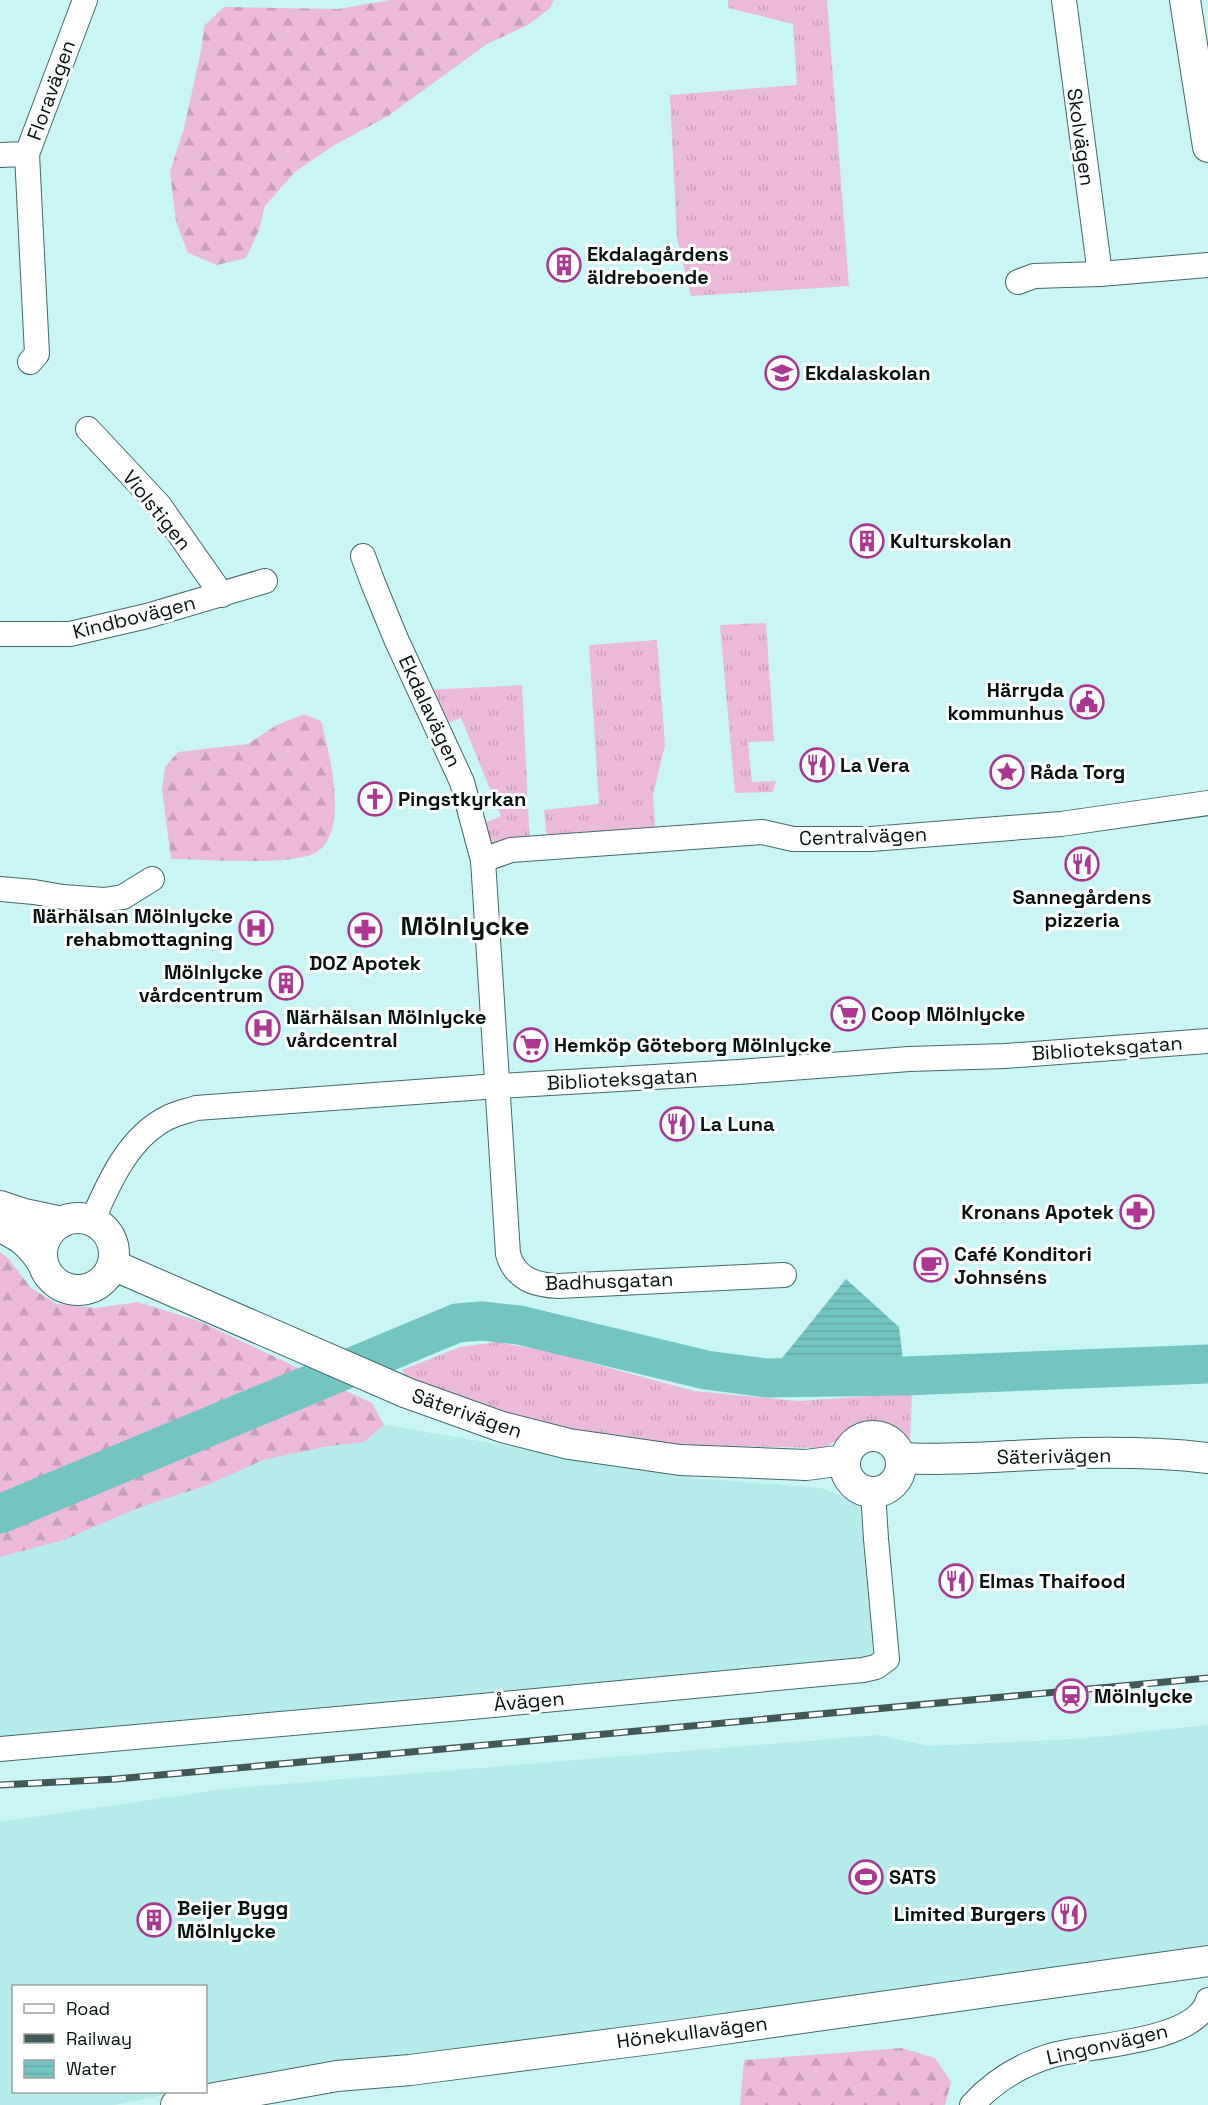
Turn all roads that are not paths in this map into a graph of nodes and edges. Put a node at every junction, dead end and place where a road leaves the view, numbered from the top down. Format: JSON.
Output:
{"nodes":[{"id":1,"x":85,"y":0,"type":"edge"},
{"id":2,"x":1064,"y":0,"type":"edge"},
{"id":3,"x":1185,"y":0,"type":"edge"},
{"id":4,"x":1208,"y":147,"type":"edge"},
{"id":5,"x":27,"y":154,"type":"junction"},
{"id":6,"x":0,"y":155,"type":"edge"},
{"id":7,"x":1208,"y":265,"type":"edge"},
{"id":8,"x":1100,"y":274,"type":"junction"},
{"id":9,"x":1018,"y":282,"type":"dead end"},
{"id":10,"x":30,"y":362,"type":"dead end"},
{"id":11,"x":88,"y":429,"type":"dead end"},
{"id":12,"x":363,"y":556,"type":"dead end"},
{"id":13,"x":265,"y":580,"type":"dead end"},
{"id":14,"x":222,"y":594,"type":"junction"},
{"id":15,"x":0,"y":634,"type":"edge"},
{"id":16,"x":1208,"y":803,"type":"edge"},
{"id":17,"x":483,"y":860,"type":"junction"},
{"id":18,"x":152,"y":879,"type":"dead end"},
{"id":19,"x":0,"y":889,"type":"edge"},
{"id":20,"x":1208,"y":1041,"type":"edge"},
{"id":21,"x":498,"y":1086,"type":"junction"},
{"id":22,"x":0,"y":1206,"type":"edge"},
{"id":23,"x":92,"y":1221,"type":"junction"},
{"id":24,"x":62,"y":1222,"type":"junction"},
{"id":25,"x":0,"y":1227,"type":"edge"},
{"id":26,"x":42,"y":1262,"type":"junction"},
{"id":27,"x":113,"y":1265,"type":"junction"},
{"id":28,"x":784,"y":1275,"type":"dead end"},
{"id":29,"x":901,"y":1458,"type":"junction"},
{"id":30,"x":1208,"y":1458,"type":"edge"},
{"id":31,"x":845,"y":1460,"type":"junction"},
{"id":32,"x":873,"y":1492,"type":"junction"},
{"id":33,"x":0,"y":1749,"type":"edge"},
{"id":34,"x":1208,"y":1961,"type":"edge"},
{"id":35,"x":1207,"y":2007,"type":"edge"},
{"id":36,"x":176,"y":2105,"type":"edge"},
{"id":37,"x":972,"y":2105,"type":"edge"}],
"edges":[{"from":1,"to":5,"type":"street","name":"Floravägen"},
{"from":2,"to":8,"type":"street","name":"Skolvägen"},
{"from":3,"to":4,"type":"street"},
{"from":5,"to":6,"type":"street","name":"Floravägen"},
{"from":5,"to":10,"type":"street"},
{"from":7,"to":8,"type":"street"},
{"from":8,"to":9,"type":"street"},
{"from":11,"to":14,"type":"street","name":"Violstigen"},
{"from":12,"to":17,"type":"street","name":"Ekdalavägen"},
{"from":13,"to":14,"type":"street","name":"Kindbovägen"},
{"from":14,"to":15,"type":"street","name":"Kindbovägen"},
{"from":16,"to":17,"type":"street","name":"Centralvägen"},
{"from":17,"to":21,"type":"street","name":"Ekdalavägen"},
{"from":18,"to":19,"type":"street"},
{"from":20,"to":21,"type":"street","name":"Biblioteksgatan"},
{"from":21,"to":23,"type":"street","name":"Biblioteksgatan"},
{"from":21,"to":28,"type":"street","name":"Badhusgatan"},
{"from":22,"to":24,"type":"street"},
{"from":23,"to":24,"type":"street"},
{"from":23,"to":27,"type":"street"},
{"from":24,"to":26,"type":"street"},
{"from":25,"to":26,"type":"street"},
{"from":26,"to":27,"type":"street"},
{"from":27,"to":31,"type":"street","name":"Säterivägen"},
{"from":29,"to":30,"type":"street","name":"Säterivägen"},
{"from":29,"to":31,"type":"street"},
{"from":29,"to":32,"type":"street"},
{"from":31,"to":32,"type":"street"},
{"from":32,"to":33,"type":"street","name":"Åvägen"},
{"from":34,"to":36,"type":"street","name":"Hönekullavägen"},
{"from":35,"to":37,"type":"street","name":"Lingonvägen"}]}
